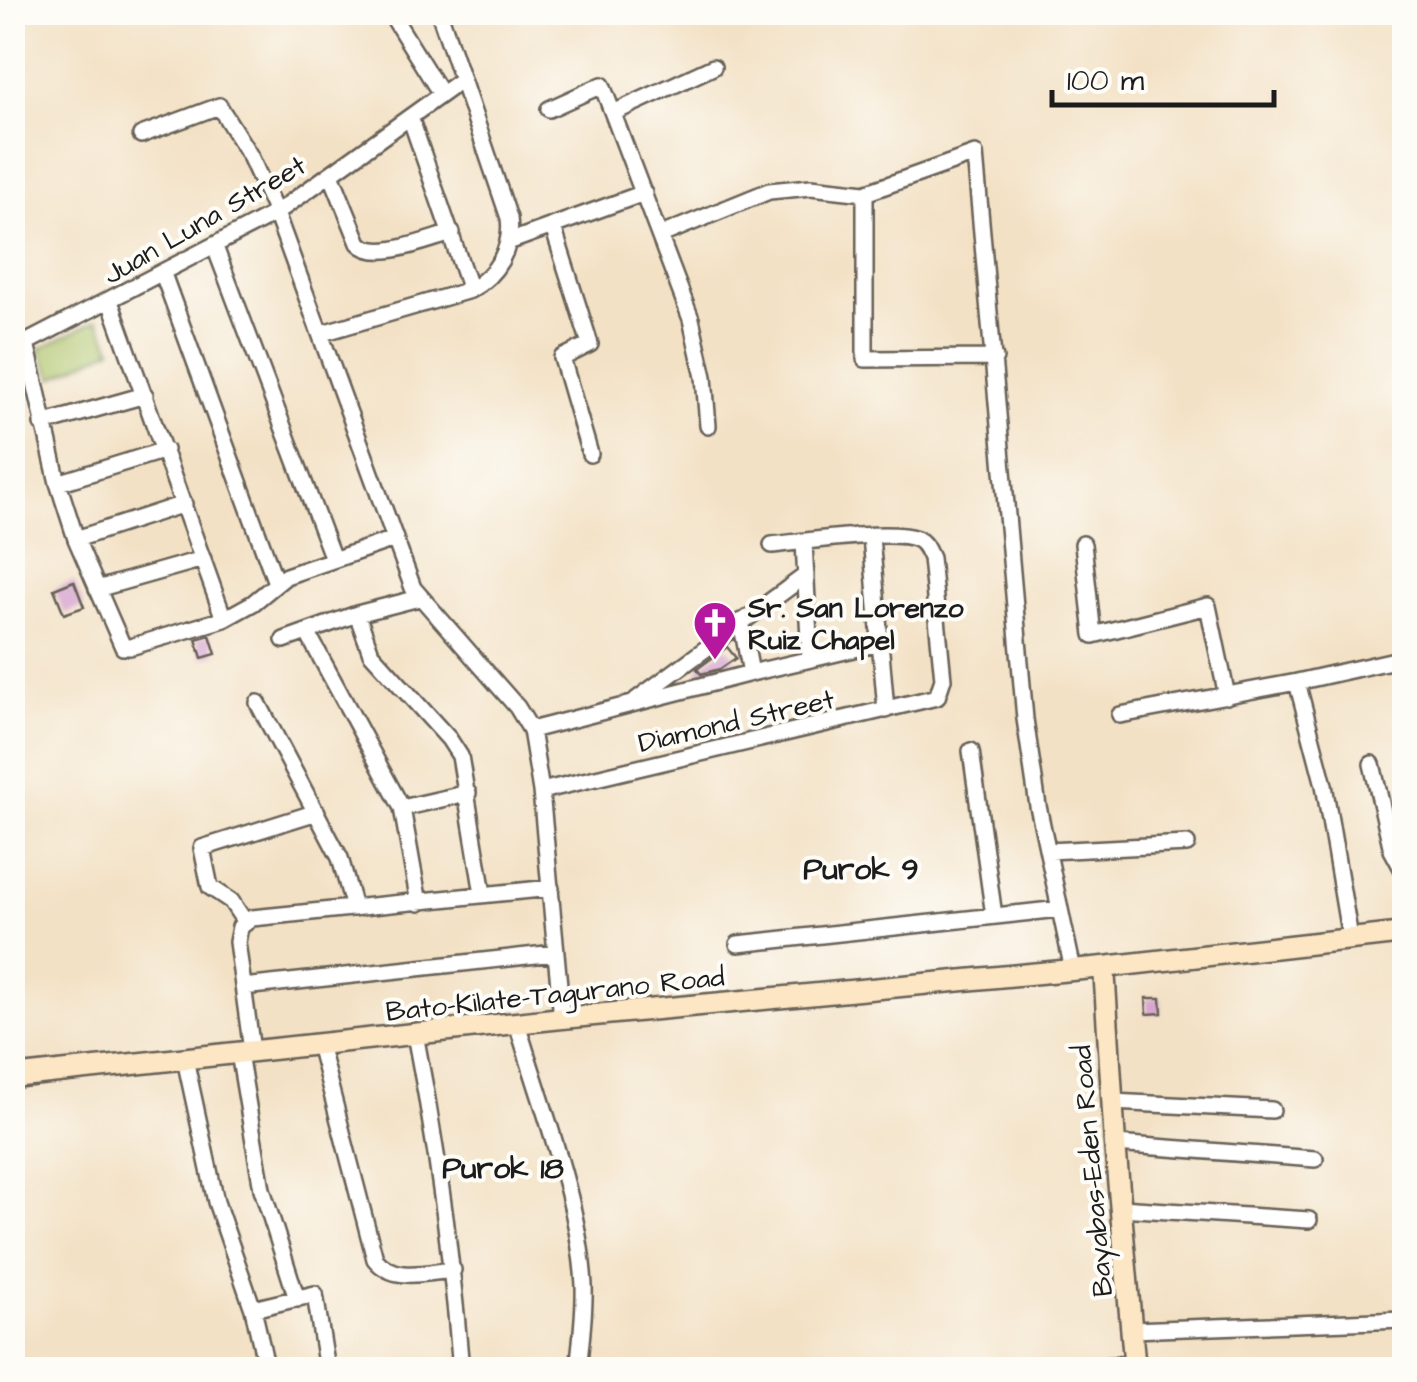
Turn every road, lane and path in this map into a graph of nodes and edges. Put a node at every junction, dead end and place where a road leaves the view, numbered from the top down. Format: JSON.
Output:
{"nodes":[{"id":1,"x":390,"y":12,"type":"edge"},
{"id":2,"x":439,"y":12,"type":"edge"},
{"id":3,"x":713,"y":67,"type":"dead end"},
{"id":4,"x":460,"y":80,"type":"junction"},
{"id":5,"x":440,"y":94,"type":"junction"},
{"id":6,"x":549,"y":109,"type":"dead end"},
{"id":7,"x":613,"y":113,"type":"junction"},
{"id":8,"x":410,"y":116,"type":"junction"},
{"id":9,"x":141,"y":136,"type":"dead end"},
{"id":10,"x":331,"y":174,"type":"junction"},
{"id":11,"x":865,"y":192,"type":"junction"},
{"id":12,"x":644,"y":193,"type":"junction"},
{"id":13,"x":276,"y":213,"type":"junction"},
{"id":14,"x":553,"y":226,"type":"junction"},
{"id":15,"x":452,"y":234,"type":"junction"},
{"id":16,"x":660,"y":235,"type":"junction"},
{"id":17,"x":510,"y":241,"type":"junction"},
{"id":18,"x":214,"y":248,"type":"junction"},
{"id":19,"x":163,"y":274,"type":"junction"},
{"id":20,"x":470,"y":290,"type":"junction"},
{"id":21,"x":110,"y":301,"type":"junction"},
{"id":22,"x":322,"y":333,"type":"junction"},
{"id":23,"x":19,"y":346,"type":"edge"},
{"id":24,"x":995,"y":358,"type":"junction"},
{"id":25,"x":144,"y":394,"type":"junction"},
{"id":26,"x":42,"y":424,"type":"junction"},
{"id":27,"x":708,"y":426,"type":"dead end"},
{"id":28,"x":164,"y":450,"type":"junction"},
{"id":29,"x":590,"y":454,"type":"dead end"},
{"id":30,"x":58,"y":483,"type":"junction"},
{"id":31,"x":184,"y":504,"type":"junction"},
{"id":32,"x":871,"y":536,"type":"junction"},
{"id":33,"x":76,"y":538,"type":"junction"},
{"id":34,"x":394,"y":539,"type":"junction"},
{"id":35,"x":804,"y":542,"type":"junction"},
{"id":36,"x":772,"y":544,"type":"dead end"},
{"id":37,"x":1083,"y":544,"type":"dead end"},
{"id":38,"x":204,"y":559,"type":"junction"},
{"id":39,"x":333,"y":559,"type":"junction"},
{"id":40,"x":806,"y":576,"type":"junction"},
{"id":41,"x":276,"y":583,"type":"junction"},
{"id":42,"x":97,"y":590,"type":"junction"},
{"id":43,"x":420,"y":598,"type":"junction"},
{"id":44,"x":357,"y":614,"type":"junction"},
{"id":45,"x":224,"y":620,"type":"junction"},
{"id":46,"x":741,"y":621,"type":"junction"},
{"id":47,"x":306,"y":632,"type":"junction"},
{"id":48,"x":284,"y":640,"type":"dead end"},
{"id":49,"x":880,"y":643,"type":"junction"},
{"id":50,"x":810,"y":658,"type":"junction"},
{"id":51,"x":1404,"y":658,"type":"edge"},
{"id":52,"x":751,"y":673,"type":"junction"},
{"id":53,"x":1297,"y":682,"type":"junction"},
{"id":54,"x":1227,"y":696,"type":"junction"},
{"id":55,"x":258,"y":703,"type":"dead end"},
{"id":56,"x":628,"y":706,"type":"junction"},
{"id":57,"x":886,"y":710,"type":"junction"},
{"id":58,"x":1120,"y":715,"type":"dead end"},
{"id":59,"x":532,"y":730,"type":"junction"},
{"id":60,"x":971,"y":752,"type":"dead end"},
{"id":61,"x":1372,"y":764,"type":"dead end"},
{"id":62,"x":541,"y":791,"type":"junction"},
{"id":63,"x":468,"y":793,"type":"junction"},
{"id":64,"x":402,"y":808,"type":"junction"},
{"id":65,"x":317,"y":812,"type":"junction"},
{"id":66,"x":1187,"y":844,"type":"dead end"},
{"id":67,"x":1048,"y":851,"type":"junction"},
{"id":68,"x":1404,"y":872,"type":"edge"},
{"id":69,"x":551,"y":888,"type":"junction"},
{"id":70,"x":483,"y":894,"type":"junction"},
{"id":71,"x":419,"y":902,"type":"junction"},
{"id":72,"x":354,"y":908,"type":"junction"},
{"id":73,"x":1060,"y":909,"type":"junction"},
{"id":74,"x":994,"y":916,"type":"junction"},
{"id":75,"x":245,"y":922,"type":"junction"},
{"id":76,"x":1404,"y":933,"type":"edge"},
{"id":77,"x":1350,"y":938,"type":"junction"},
{"id":78,"x":738,"y":944,"type":"dead end"},
{"id":79,"x":556,"y":953,"type":"junction"},
{"id":80,"x":1104,"y":967,"type":"junction"},
{"id":81,"x":1074,"y":970,"type":"junction"},
{"id":82,"x":242,"y":987,"type":"junction"},
{"id":83,"x":562,"y":1018,"type":"junction"},
{"id":84,"x":517,"y":1023,"type":"junction"},
{"id":85,"x":415,"y":1034,"type":"junction"},
{"id":86,"x":319,"y":1044,"type":"junction"},
{"id":87,"x":246,"y":1052,"type":"junction"},
{"id":88,"x":184,"y":1059,"type":"junction"},
{"id":89,"x":12,"y":1077,"type":"edge"},
{"id":90,"x":1112,"y":1102,"type":"junction"},
{"id":91,"x":1272,"y":1110,"type":"dead end"},
{"id":92,"x":1114,"y":1144,"type":"junction"},
{"id":93,"x":1315,"y":1159,"type":"dead end"},
{"id":94,"x":1120,"y":1208,"type":"junction"},
{"id":95,"x":1309,"y":1220,"type":"dead end"},
{"id":96,"x":454,"y":1270,"type":"junction"},
{"id":97,"x":296,"y":1299,"type":"junction"},
{"id":98,"x":253,"y":1310,"type":"junction"},
{"id":99,"x":1404,"y":1320,"type":"edge"},
{"id":100,"x":1131,"y":1330,"type":"junction"},
{"id":101,"x":1135,"y":1366,"type":"edge"},
{"id":102,"x":267,"y":1370,"type":"edge"},
{"id":103,"x":327,"y":1370,"type":"edge"},
{"id":104,"x":461,"y":1370,"type":"edge"},
{"id":105,"x":578,"y":1370,"type":"edge"},
{"id":106,"x":1064,"y":1370,"type":"edge"}],
"edges":[{"from":1,"to":5,"type":"street"},
{"from":2,"to":4,"type":"street"},
{"from":3,"to":7,"type":"street"},
{"from":4,"to":5,"type":"street","name":"Juan Luna Street"},
{"from":4,"to":17,"type":"street"},
{"from":5,"to":8,"type":"street","name":"Juan Luna Street"},
{"from":6,"to":7,"type":"street"},
{"from":7,"to":12,"type":"street"},
{"from":8,"to":10,"type":"street","name":"Juan Luna Street"},
{"from":8,"to":15,"type":"street"},
{"from":9,"to":13,"type":"street"},
{"from":10,"to":13,"type":"street","name":"Juan Luna Street"},
{"from":10,"to":15,"type":"street"},
{"from":11,"to":16,"type":"street"},
{"from":11,"to":24,"type":"street"},
{"from":11,"to":24,"type":"street"},
{"from":12,"to":14,"type":"street"},
{"from":12,"to":16,"type":"street"},
{"from":13,"to":18,"type":"street","name":"Juan Luna Street"},
{"from":13,"to":22,"type":"street"},
{"from":14,"to":17,"type":"street"},
{"from":14,"to":29,"type":"street"},
{"from":15,"to":20,"type":"street"},
{"from":16,"to":27,"type":"street"},
{"from":17,"to":20,"type":"street"},
{"from":18,"to":19,"type":"street","name":"Juan Luna Street"},
{"from":18,"to":39,"type":"street"},
{"from":19,"to":21,"type":"street","name":"Juan Luna Street"},
{"from":19,"to":41,"type":"street"},
{"from":20,"to":22,"type":"street"},
{"from":21,"to":23,"type":"street","name":"Juan Luna Street"},
{"from":21,"to":25,"type":"street"},
{"from":22,"to":34,"type":"street"},
{"from":23,"to":26,"type":"street"},
{"from":24,"to":67,"type":"street"},
{"from":25,"to":26,"type":"street"},
{"from":25,"to":28,"type":"street"},
{"from":26,"to":30,"type":"street"},
{"from":28,"to":30,"type":"street"},
{"from":28,"to":31,"type":"street"},
{"from":30,"to":33,"type":"street"},
{"from":31,"to":33,"type":"street"},
{"from":31,"to":38,"type":"street"},
{"from":32,"to":35,"type":"street"},
{"from":32,"to":49,"type":"street"},
{"from":32,"to":57,"type":"street","name":"Diamond Street"},
{"from":33,"to":42,"type":"street"},
{"from":34,"to":39,"type":"street"},
{"from":34,"to":43,"type":"street"},
{"from":35,"to":36,"type":"street"},
{"from":35,"to":40,"type":"street"},
{"from":37,"to":54,"type":"street"},
{"from":38,"to":42,"type":"street"},
{"from":38,"to":45,"type":"street"},
{"from":39,"to":41,"type":"street"},
{"from":40,"to":46,"type":"street"},
{"from":40,"to":50,"type":"street"},
{"from":41,"to":45,"type":"street"},
{"from":42,"to":45,"type":"street"},
{"from":43,"to":44,"type":"street"},
{"from":43,"to":59,"type":"street"},
{"from":44,"to":47,"type":"street"},
{"from":44,"to":63,"type":"street"},
{"from":46,"to":52,"type":"street"},
{"from":46,"to":56,"type":"street"},
{"from":47,"to":48,"type":"street"},
{"from":47,"to":64,"type":"street"},
{"from":49,"to":50,"type":"street"},
{"from":49,"to":57,"type":"street"},
{"from":50,"to":52,"type":"street"},
{"from":51,"to":53,"type":"street"},
{"from":52,"to":56,"type":"street"},
{"from":53,"to":54,"type":"street"},
{"from":53,"to":77,"type":"street"},
{"from":54,"to":58,"type":"street"},
{"from":55,"to":65,"type":"street"},
{"from":56,"to":59,"type":"street"},
{"from":57,"to":62,"type":"street","name":"Diamond Street"},
{"from":59,"to":62,"type":"street"},
{"from":60,"to":74,"type":"street"},
{"from":61,"to":68,"type":"street"},
{"from":62,"to":69,"type":"street"},
{"from":63,"to":64,"type":"street"},
{"from":63,"to":70,"type":"street"},
{"from":64,"to":71,"type":"street"},
{"from":65,"to":72,"type":"street"},
{"from":65,"to":75,"type":"street"},
{"from":66,"to":67,"type":"street"},
{"from":67,"to":73,"type":"street"},
{"from":69,"to":70,"type":"street"},
{"from":69,"to":79,"type":"street"},
{"from":70,"to":71,"type":"street"},
{"from":71,"to":72,"type":"street"},
{"from":72,"to":75,"type":"street"},
{"from":73,"to":74,"type":"street"},
{"from":73,"to":81,"type":"street"},
{"from":74,"to":78,"type":"street"},
{"from":75,"to":82,"type":"street"},
{"from":76,"to":77,"type":"street","name":"Bato-Kilate-Tagurano Road"},
{"from":77,"to":80,"type":"street","name":"Bato-Kilate-Tagurano Road"},
{"from":79,"to":82,"type":"street"},
{"from":79,"to":83,"type":"street"},
{"from":80,"to":81,"type":"street","name":"Bato-Kilate-Tagurano Road"},
{"from":80,"to":90,"type":"street","name":"Bayabas-Eden Road"},
{"from":81,"to":83,"type":"street","name":"Bato-Kilate-Tagurano Road"},
{"from":82,"to":87,"type":"street"},
{"from":83,"to":84,"type":"street","name":"Bato-Kilate-Tagurano Road"},
{"from":84,"to":85,"type":"street","name":"Bato-Kilate-Tagurano Road"},
{"from":84,"to":105,"type":"street"},
{"from":85,"to":86,"type":"street","name":"Bato-Kilate-Tagurano Road"},
{"from":85,"to":96,"type":"street"},
{"from":86,"to":87,"type":"street","name":"Bato-Kilate-Tagurano Road"},
{"from":86,"to":96,"type":"street"},
{"from":87,"to":88,"type":"street","name":"Bato-Kilate-Tagurano Road"},
{"from":87,"to":97,"type":"street"},
{"from":88,"to":89,"type":"street","name":"Bato-Kilate-Tagurano Road"},
{"from":88,"to":98,"type":"street"},
{"from":90,"to":91,"type":"street"},
{"from":90,"to":92,"type":"street","name":"Bayabas-Eden Road"},
{"from":92,"to":93,"type":"street"},
{"from":92,"to":94,"type":"street","name":"Bayabas-Eden Road"},
{"from":94,"to":95,"type":"street"},
{"from":94,"to":100,"type":"street","name":"Bayabas-Eden Road"},
{"from":96,"to":104,"type":"street"},
{"from":97,"to":98,"type":"street"},
{"from":97,"to":103,"type":"street"},
{"from":98,"to":102,"type":"street"},
{"from":99,"to":100,"type":"street"},
{"from":100,"to":101,"type":"street","name":"Bayabas-Eden Road"},
{"from":101,"to":106,"type":"street"}]}
